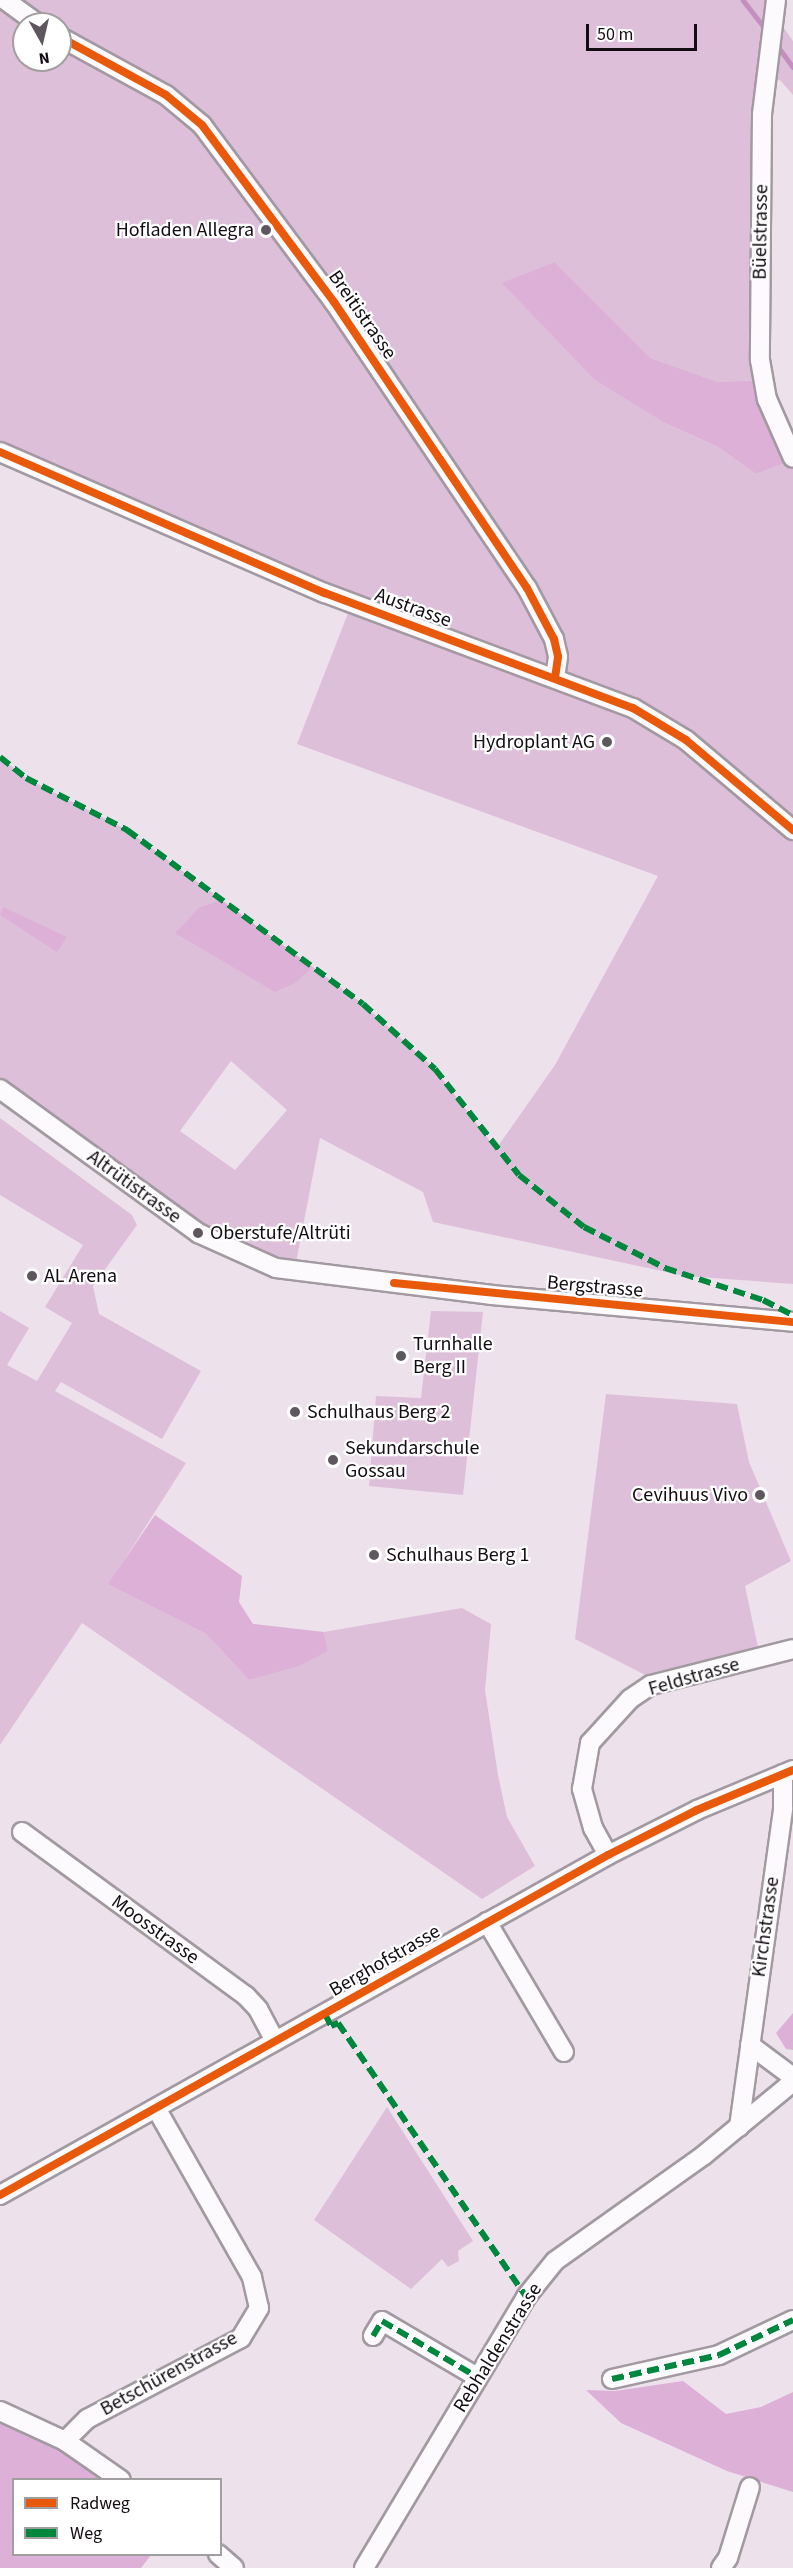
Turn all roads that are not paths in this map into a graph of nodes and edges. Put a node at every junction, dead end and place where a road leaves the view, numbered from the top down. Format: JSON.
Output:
{"nodes":[{"id":1,"x":5,"y":0,"type":"edge"},
{"id":2,"x":776,"y":0,"type":"edge"},
{"id":3,"x":22,"y":12,"type":"edge"},
{"id":4,"x":72,"y":44,"type":"edge"},
{"id":5,"x":0,"y":452,"type":"edge"},
{"id":6,"x":793,"y":458,"type":"edge"},
{"id":7,"x":555,"y":678,"type":"junction"},
{"id":8,"x":793,"y":830,"type":"edge"},
{"id":9,"x":0,"y":1089,"type":"edge"},
{"id":10,"x":276,"y":1268,"type":"joint"},
{"id":11,"x":793,"y":1322,"type":"edge"},
{"id":12,"x":793,"y":1649,"type":"edge"},
{"id":13,"x":788,"y":1772,"type":"edge"},
{"id":14,"x":22,"y":1832,"type":"dead end"},
{"id":15,"x":608,"y":1855,"type":"junction"},
{"id":16,"x":487,"y":1922,"type":"junction"},
{"id":17,"x":275,"y":2041,"type":"junction"},
{"id":18,"x":750,"y":2045,"type":"junction"},
{"id":19,"x":564,"y":2052,"type":"dead end"},
{"id":20,"x":793,"y":2077,"type":"edge"},
{"id":21,"x":793,"y":2082,"type":"edge"},
{"id":22,"x":156,"y":2108,"type":"junction"},
{"id":23,"x":739,"y":2127,"type":"junction"},
{"id":24,"x":0,"y":2195,"type":"edge"},
{"id":25,"x":793,"y":2320,"type":"edge"},
{"id":26,"x":373,"y":2336,"type":"dead end"},
{"id":27,"x":477,"y":2377,"type":"junction"},
{"id":28,"x":612,"y":2379,"type":"dead end"},
{"id":29,"x":0,"y":2411,"type":"edge"},
{"id":30,"x":65,"y":2441,"type":"junction"},
{"id":31,"x":118,"y":2478,"type":"edge"},
{"id":32,"x":750,"y":2487,"type":"dead end"},
{"id":33,"x":220,"y":2556,"type":"edge"},
{"id":34,"x":234,"y":2568,"type":"edge"},
{"id":35,"x":364,"y":2568,"type":"edge"},
{"id":36,"x":721,"y":2568,"type":"edge"}],
"edges":[{"from":1,"to":3,"type":"street"},
{"from":2,"to":6,"type":"street","name":"Büelstrasse"},
{"from":4,"to":7,"type":"street","name":"Breitistrasse"},
{"from":5,"to":7,"type":"street","name":"Austrasse"},
{"from":7,"to":8,"type":"street","name":"Austrasse"},
{"from":9,"to":10,"type":"street","name":"Altrütistrasse"},
{"from":10,"to":11,"type":"street","name":"Bergstrasse"},
{"from":12,"to":15,"type":"street","name":"Feldstrasse"},
{"from":13,"to":15,"type":"street","name":"Berghofstrasse"},
{"from":13,"to":18,"type":"street","name":"Kirchstrasse"},
{"from":14,"to":17,"type":"street","name":"Moosstrasse"},
{"from":15,"to":16,"type":"street","name":"Berghofstrasse"},
{"from":16,"to":17,"type":"street","name":"Berghofstrasse"},
{"from":16,"to":19,"type":"street"},
{"from":17,"to":22,"type":"street","name":"Berghofstrasse"},
{"from":18,"to":20,"type":"street"},
{"from":18,"to":23,"type":"street","name":"Kirchstrasse"},
{"from":21,"to":23,"type":"street","name":"Rebhaldenstrasse"},
{"from":22,"to":24,"type":"street","name":"Berghofstrasse"},
{"from":22,"to":30,"type":"street","name":"Betschürenstrasse"},
{"from":23,"to":27,"type":"street","name":"Rebhaldenstrasse"},
{"from":25,"to":28,"type":"street"},
{"from":26,"to":27,"type":"street"},
{"from":27,"to":35,"type":"street","name":"Rebhaldenstrasse"},
{"from":29,"to":30,"type":"street"},
{"from":30,"to":31,"type":"street"},
{"from":32,"to":36,"type":"street"},
{"from":33,"to":34,"type":"street"}]}
